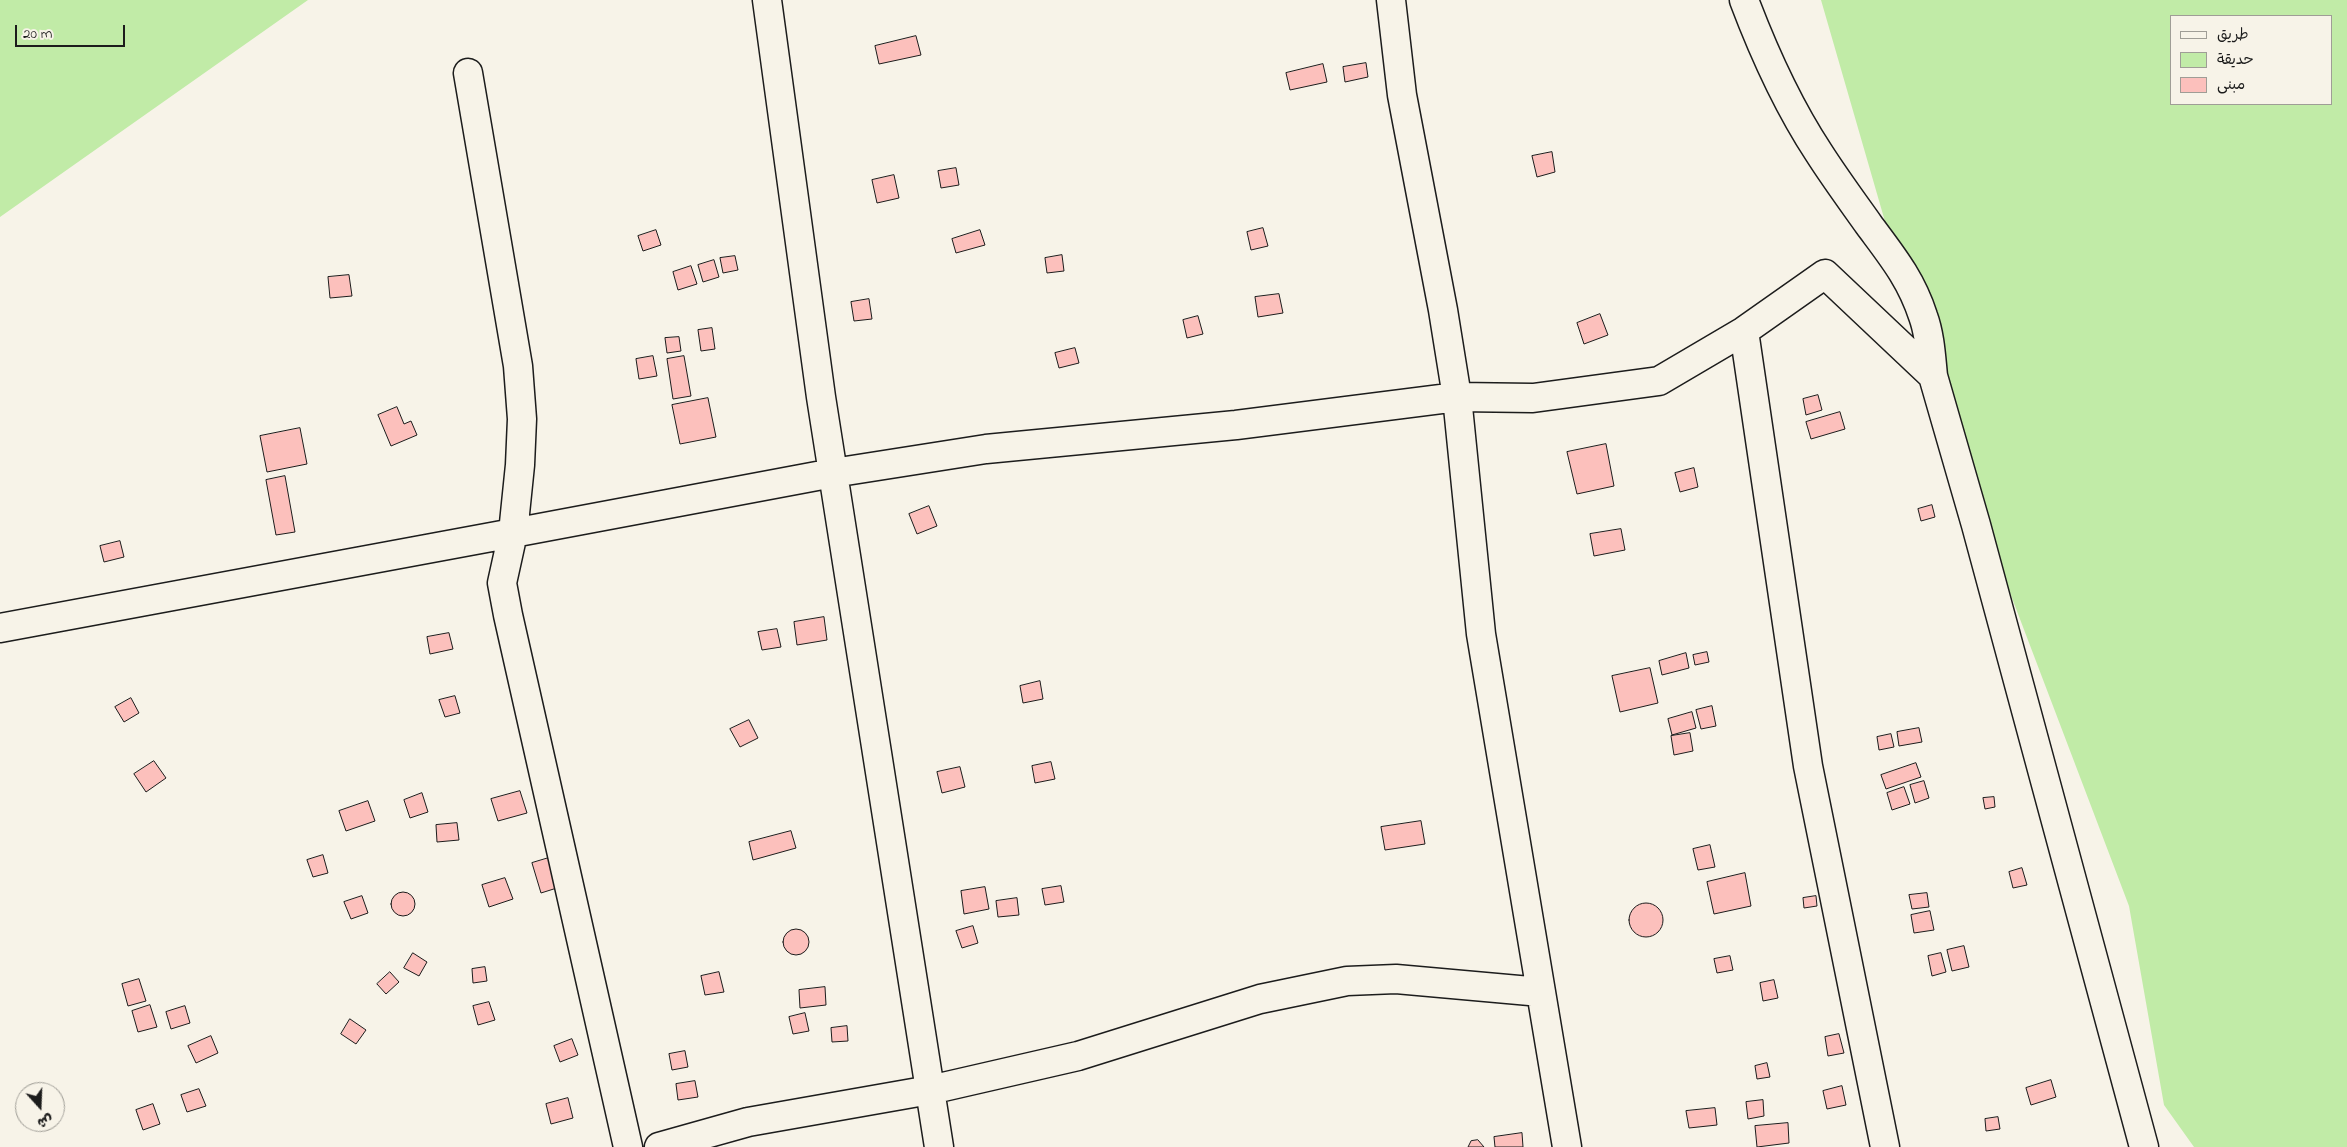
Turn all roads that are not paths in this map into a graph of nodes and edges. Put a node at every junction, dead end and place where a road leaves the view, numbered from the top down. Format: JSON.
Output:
{"nodes":[{"id":1,"x":767,"y":0,"type":"edge"},
{"id":2,"x":1391,"y":0,"type":"edge"},
{"id":3,"x":1744,"y":0,"type":"edge"},
{"id":4,"x":468,"y":73,"type":"dead end"},
{"id":5,"x":1744,"y":331,"type":"junction"},
{"id":6,"x":1932,"y":376,"type":"junction"},
{"id":7,"x":1457,"y":397,"type":"junction"},
{"id":8,"x":833,"y":473,"type":"junction"},
{"id":9,"x":513,"y":532,"type":"junction"},
{"id":10,"x":0,"y":628,"type":"edge"},
{"id":11,"x":1541,"y":992,"type":"junction"},
{"id":12,"x":930,"y":1090,"type":"junction"},
{"id":13,"x":628,"y":1147,"type":"edge"},
{"id":14,"x":658,"y":1147,"type":"edge"},
{"id":15,"x":939,"y":1147,"type":"edge"},
{"id":16,"x":1568,"y":1147,"type":"edge"},
{"id":17,"x":1885,"y":1147,"type":"edge"},
{"id":18,"x":2144,"y":1147,"type":"edge"}],
"edges":[{"from":1,"to":8,"type":"street"},
{"from":2,"to":7,"type":"street"},
{"from":3,"to":6,"type":"street"},
{"from":4,"to":9,"type":"street"},
{"from":5,"to":6,"type":"street"},
{"from":5,"to":7,"type":"street"},
{"from":5,"to":17,"type":"street"},
{"from":6,"to":18,"type":"street"},
{"from":7,"to":8,"type":"street"},
{"from":7,"to":11,"type":"street"},
{"from":8,"to":9,"type":"street"},
{"from":8,"to":12,"type":"street"},
{"from":9,"to":10,"type":"street"},
{"from":9,"to":13,"type":"street"},
{"from":11,"to":12,"type":"street"},
{"from":11,"to":16,"type":"street"},
{"from":12,"to":14,"type":"street"},
{"from":12,"to":15,"type":"street"}]}
